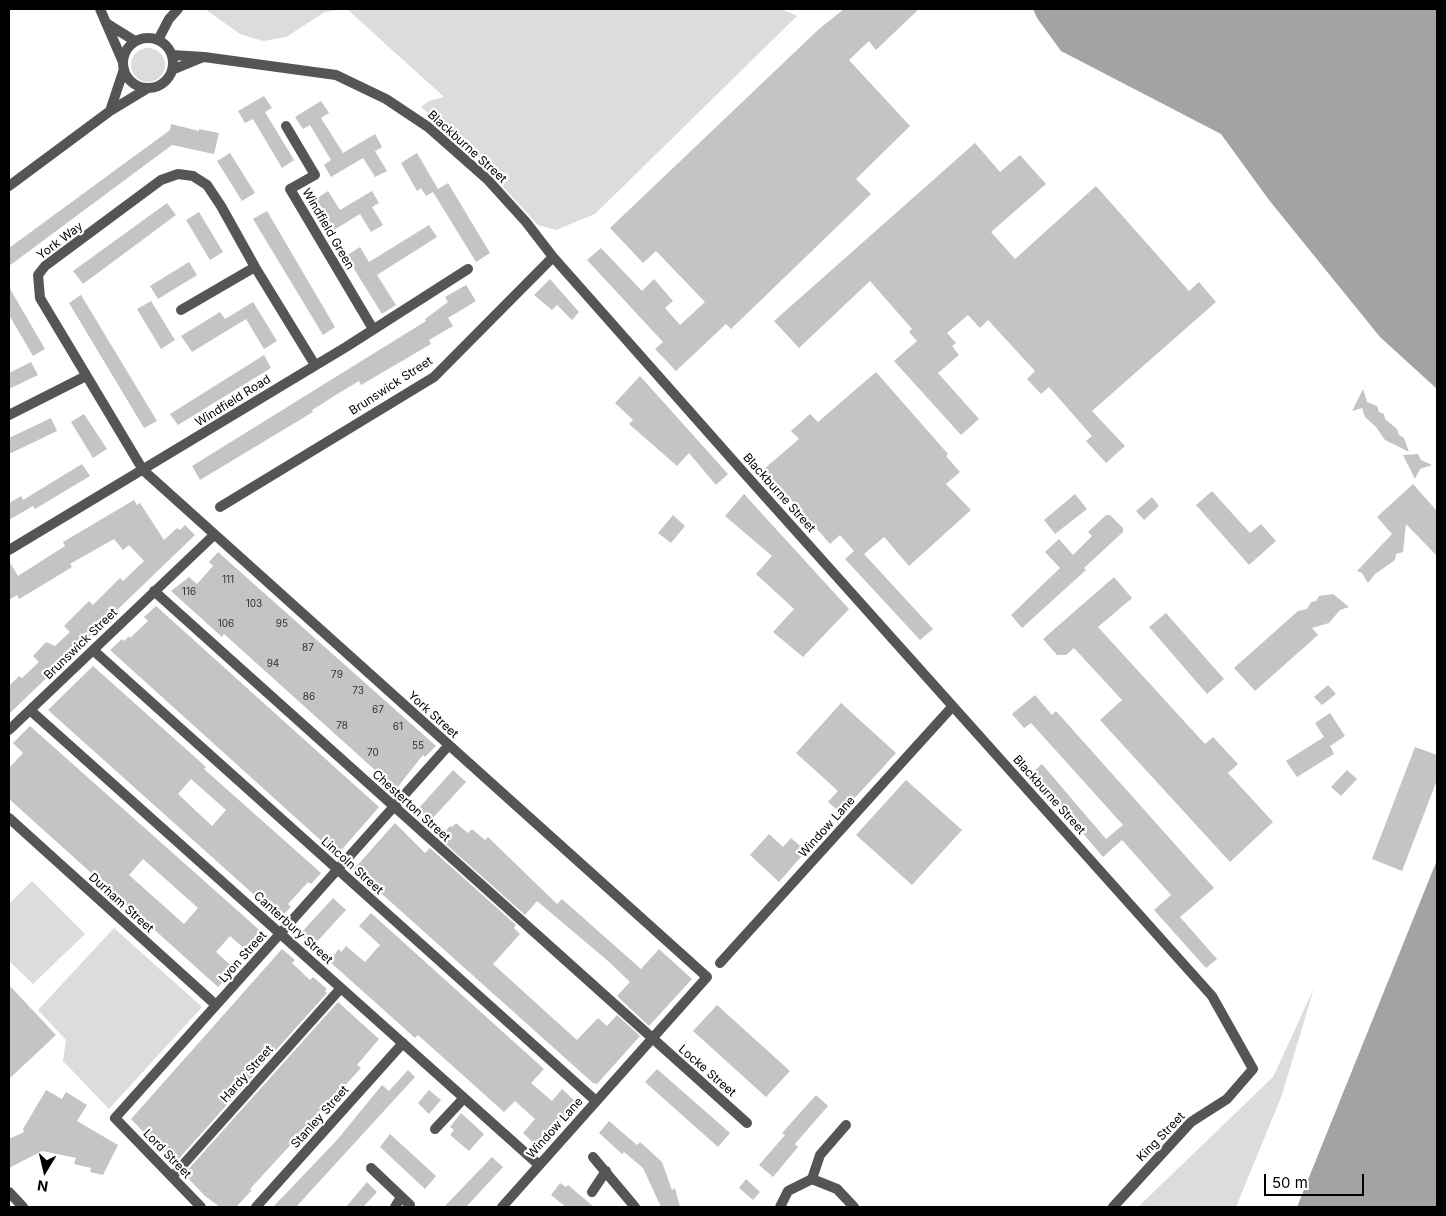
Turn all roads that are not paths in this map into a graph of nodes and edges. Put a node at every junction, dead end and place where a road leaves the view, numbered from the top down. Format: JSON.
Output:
{"nodes":[{"id":1,"x":100,"y":9,"type":"edge"},
{"id":2,"x":178,"y":9,"type":"edge"},
{"id":3,"x":106,"y":24,"type":"junction"},
{"id":4,"x":158,"y":40,"type":"junction"},
{"id":5,"x":135,"y":41,"type":"junction"},
{"id":6,"x":172,"y":55,"type":"junction"},
{"id":7,"x":204,"y":57,"type":"junction"},
{"id":8,"x":123,"y":65,"type":"junction"},
{"id":9,"x":172,"y":70,"type":"junction"},
{"id":10,"x":148,"y":88,"type":"junction"},
{"id":11,"x":110,"y":111,"type":"junction"},
{"id":12,"x":286,"y":126,"type":"dead end"},
{"id":13,"x":9,"y":186,"type":"edge"},
{"id":14,"x":552,"y":257,"type":"junction"},
{"id":15,"x":255,"y":267,"type":"junction"},
{"id":16,"x":468,"y":269,"type":"dead end"},
{"id":17,"x":181,"y":310,"type":"dead end"},
{"id":18,"x":373,"y":329,"type":"junction"},
{"id":19,"x":315,"y":365,"type":"junction"},
{"id":20,"x":86,"y":376,"type":"junction"},
{"id":21,"x":9,"y":416,"type":"edge"},
{"id":22,"x":143,"y":470,"type":"junction"},
{"id":23,"x":220,"y":507,"type":"dead end"},
{"id":24,"x":214,"y":535,"type":"junction"},
{"id":25,"x":9,"y":550,"type":"edge"},
{"id":26,"x":154,"y":591,"type":"junction"},
{"id":27,"x":93,"y":650,"type":"junction"},
{"id":28,"x":952,"y":707,"type":"junction"},
{"id":29,"x":30,"y":710,"type":"junction"},
{"id":30,"x":9,"y":730,"type":"edge"},
{"id":31,"x":448,"y":745,"type":"junction"},
{"id":32,"x":394,"y":807,"type":"junction"},
{"id":33,"x":9,"y":818,"type":"edge"},
{"id":34,"x":337,"y":870,"type":"junction"},
{"id":35,"x":280,"y":934,"type":"junction"},
{"id":36,"x":720,"y":963,"type":"dead end"},
{"id":37,"x":707,"y":977,"type":"joint"},
{"id":38,"x":341,"y":988,"type":"junction"},
{"id":39,"x":216,"y":1005,"type":"junction"},
{"id":40,"x":651,"y":1038,"type":"junction"},
{"id":41,"x":402,"y":1043,"type":"junction"},
{"id":42,"x":1254,"y":1069,"type":"joint"},
{"id":43,"x":464,"y":1098,"type":"junction"},
{"id":44,"x":596,"y":1101,"type":"junction"},
{"id":45,"x":115,"y":1118,"type":"joint"},
{"id":46,"x":747,"y":1122,"type":"dead end"},
{"id":47,"x":846,"y":1125,"type":"dead end"},
{"id":48,"x":435,"y":1129,"type":"dead end"},
{"id":49,"x":593,"y":1157,"type":"dead end"},
{"id":50,"x":539,"y":1165,"type":"junction"},
{"id":51,"x":371,"y":1168,"type":"dead end"},
{"id":52,"x":606,"y":1171,"type":"junction"},
{"id":53,"x":172,"y":1177,"type":"junction"},
{"id":54,"x":812,"y":1179,"type":"junction"},
{"id":55,"x":9,"y":1192,"type":"edge"},
{"id":56,"x":592,"y":1192,"type":"dead end"},
{"id":57,"x":401,"y":1197,"type":"junction"},
{"id":58,"x":410,"y":1205,"type":"dead end"},
{"id":59,"x":23,"y":1207,"type":"edge"},
{"id":60,"x":201,"y":1207,"type":"edge"},
{"id":61,"x":256,"y":1207,"type":"edge"},
{"id":62,"x":395,"y":1207,"type":"edge"},
{"id":63,"x":502,"y":1207,"type":"edge"},
{"id":64,"x":635,"y":1207,"type":"edge"},
{"id":65,"x":780,"y":1207,"type":"edge"},
{"id":66,"x":854,"y":1207,"type":"edge"},
{"id":67,"x":1112,"y":1207,"type":"edge"}],
"edges":[{"from":1,"to":3,"type":"street"},
{"from":2,"to":4,"type":"street"},
{"from":3,"to":5,"type":"street"},
{"from":3,"to":8,"type":"street"},
{"from":4,"to":5,"type":"street"},
{"from":4,"to":6,"type":"street"},
{"from":5,"to":8,"type":"street"},
{"from":6,"to":7,"type":"street","name":"Blackburne Street"},
{"from":6,"to":9,"type":"street"},
{"from":7,"to":9,"type":"street","name":"Blackburne Street"},
{"from":7,"to":14,"type":"street","name":"Blackburne Street"},
{"from":8,"to":10,"type":"street"},
{"from":8,"to":11,"type":"street"},
{"from":9,"to":10,"type":"street"},
{"from":10,"to":11,"type":"street"},
{"from":11,"to":13,"type":"street"},
{"from":12,"to":18,"type":"street","name":"Windfield Green"},
{"from":14,"to":23,"type":"street","name":"Brunswick Street"},
{"from":14,"to":28,"type":"street","name":"Blackburne Street"},
{"from":15,"to":17,"type":"street"},
{"from":15,"to":19,"type":"street","name":"York Way"},
{"from":15,"to":20,"type":"street","name":"York Way"},
{"from":16,"to":18,"type":"street","name":"Windfield Road"},
{"from":18,"to":19,"type":"street","name":"Windfield Road"},
{"from":19,"to":22,"type":"street","name":"Windfield Road"},
{"from":20,"to":21,"type":"street"},
{"from":20,"to":22,"type":"street","name":"York Way"},
{"from":22,"to":24,"type":"street","name":"York Street"},
{"from":22,"to":25,"type":"street","name":"Windfield Road"},
{"from":24,"to":26,"type":"street","name":"Brunswick Street"},
{"from":24,"to":31,"type":"street","name":"York Street"},
{"from":26,"to":27,"type":"street","name":"Brunswick Street"},
{"from":26,"to":32,"type":"street","name":"Chesterton Street"},
{"from":27,"to":29,"type":"street","name":"Brunswick Street"},
{"from":27,"to":34,"type":"street","name":"Lincoln Street"},
{"from":28,"to":36,"type":"street","name":"Window Lane"},
{"from":28,"to":42,"type":"street","name":"Blackburne Street"},
{"from":29,"to":30,"type":"street","name":"Brunswick Street"},
{"from":29,"to":35,"type":"street","name":"Canterbury Street"},
{"from":31,"to":32,"type":"street","name":"Lyon Street"},
{"from":31,"to":37,"type":"street","name":"York Street"},
{"from":32,"to":34,"type":"street","name":"Lyon Street"},
{"from":32,"to":40,"type":"street","name":"Chesterton Street"},
{"from":33,"to":39,"type":"street","name":"Durham Street"},
{"from":34,"to":35,"type":"street","name":"Lyon Street"},
{"from":34,"to":44,"type":"street","name":"Lincoln Street"},
{"from":35,"to":38,"type":"street","name":"Canterbury Street"},
{"from":35,"to":39,"type":"street","name":"Lyon Street"},
{"from":37,"to":40,"type":"street","name":"Window Lane"},
{"from":38,"to":41,"type":"street","name":"Canterbury Street"},
{"from":38,"to":53,"type":"street","name":"Hardy Street"},
{"from":39,"to":45,"type":"street","name":"Lyon Street"},
{"from":40,"to":44,"type":"street","name":"Window Lane"},
{"from":40,"to":46,"type":"street","name":"Locke Street"},
{"from":41,"to":43,"type":"street","name":"Canterbury Street"},
{"from":41,"to":61,"type":"street","name":"Stanley Street"},
{"from":42,"to":67,"type":"street","name":"King Street"},
{"from":43,"to":48,"type":"street"},
{"from":43,"to":50,"type":"street","name":"Canterbury Street"},
{"from":44,"to":50,"type":"street","name":"Window Lane"},
{"from":45,"to":53,"type":"street","name":"Lord Street"},
{"from":47,"to":54,"type":"street"},
{"from":49,"to":52,"type":"street"},
{"from":50,"to":63,"type":"street","name":"Window Lane"},
{"from":51,"to":57,"type":"street"},
{"from":52,"to":56,"type":"street"},
{"from":52,"to":64,"type":"street"},
{"from":53,"to":60,"type":"street","name":"Lord Street"},
{"from":54,"to":65,"type":"street"},
{"from":54,"to":66,"type":"street"},
{"from":55,"to":59,"type":"street"},
{"from":57,"to":58,"type":"street"},
{"from":57,"to":62,"type":"street"}]}
